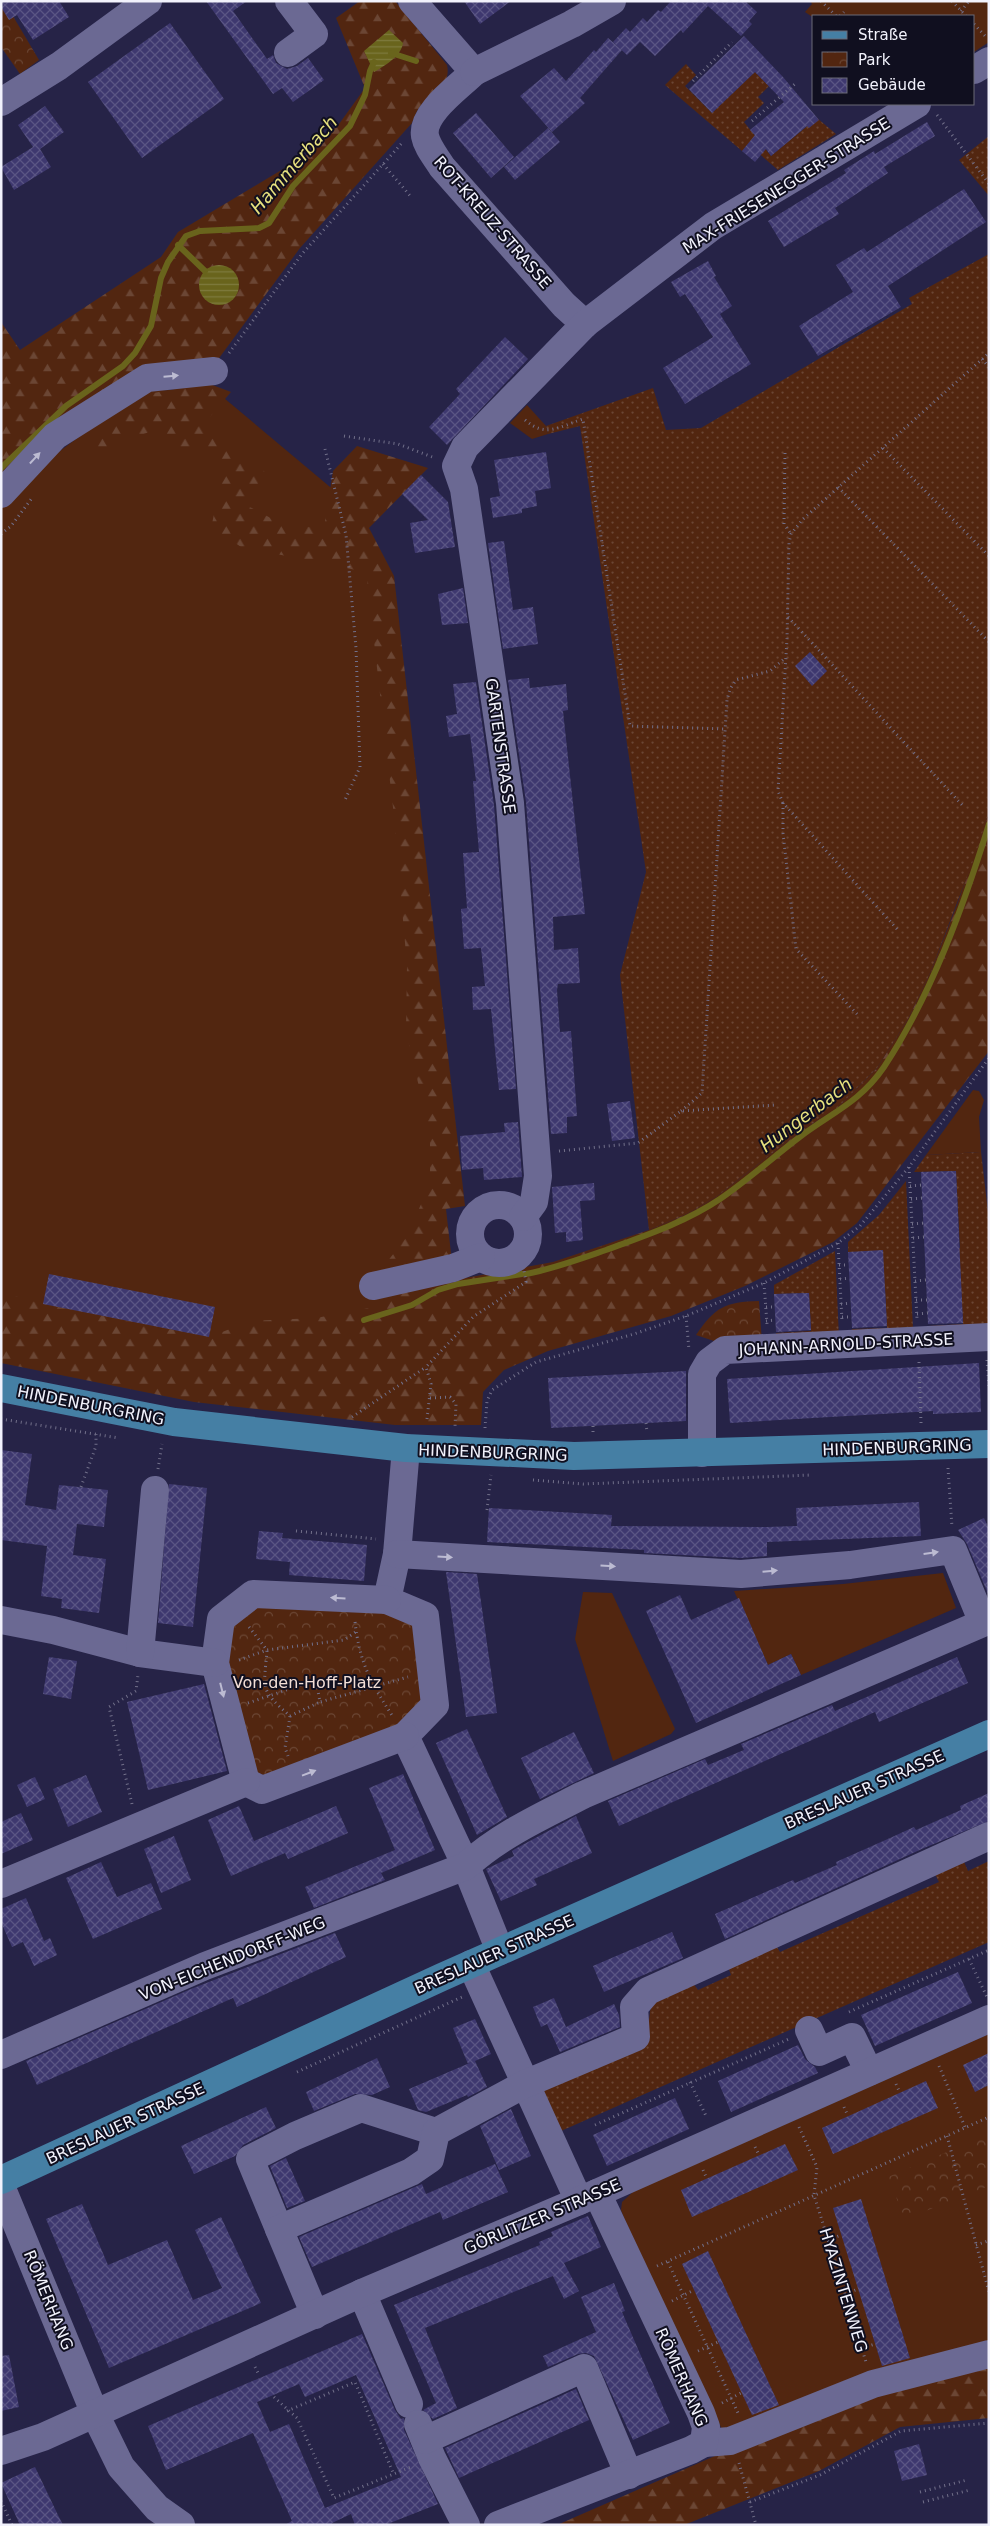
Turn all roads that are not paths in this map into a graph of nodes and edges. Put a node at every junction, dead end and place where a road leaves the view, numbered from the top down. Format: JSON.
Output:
{"nodes":[{"id":1,"x":148,"y":1,"type":"edge"},
{"id":2,"x":289,"y":1,"type":"edge"},
{"id":3,"x":412,"y":1,"type":"edge"},
{"id":4,"x":612,"y":1,"type":"edge"},
{"id":5,"x":288,"y":53,"type":"dead end"},
{"id":6,"x":474,"y":72,"type":"junction"},
{"id":7,"x":1,"y":102,"type":"edge"},
{"id":8,"x":925,"y":107,"type":"edge"},
{"id":9,"x":586,"y":324,"type":"junction"},
{"id":10,"x":214,"y":371,"type":"road end"},
{"id":11,"x":1,"y":494,"type":"edge"},
{"id":12,"x":523,"y":1217,"type":"junction"},
{"id":13,"x":481,"y":1258,"type":"junction"},
{"id":14,"x":373,"y":1286,"type":"dead end"},
{"id":15,"x":989,"y":1337,"type":"edge"},
{"id":16,"x":738,"y":1366,"type":"dead end"},
{"id":17,"x":1,"y":1388,"type":"edge"},
{"id":18,"x":989,"y":1444,"type":"edge"},
{"id":19,"x":406,"y":1448,"type":"junction"},
{"id":20,"x":710,"y":1452,"type":"junction"},
{"id":21,"x":155,"y":1490,"type":"dead end"},
{"id":22,"x":397,"y":1548,"type":"junction"},
{"id":23,"x":387,"y":1600,"type":"junction"},
{"id":24,"x":1,"y":1620,"type":"edge"},
{"id":25,"x":140,"y":1653,"type":"junction"},
{"id":26,"x":216,"y":1665,"type":"junction"},
{"id":27,"x":989,"y":1734,"type":"edge"},
{"id":28,"x":405,"y":1736,"type":"junction"},
{"id":29,"x":246,"y":1782,"type":"junction"},
{"id":30,"x":989,"y":1836,"type":"edge"},
{"id":31,"x":466,"y":1866,"type":"junction"},
{"id":32,"x":1,"y":1884,"type":"edge"},
{"id":33,"x":500,"y":1951,"type":"junction"},
{"id":34,"x":472,"y":1964,"type":"junction"},
{"id":35,"x":989,"y":2018,"type":"edge"},
{"id":36,"x":810,"y":2030,"type":"dead end"},
{"id":37,"x":1,"y":2056,"type":"edge"},
{"id":38,"x":869,"y":2072,"type":"junction"},
{"id":39,"x":525,"y":2084,"type":"junction"},
{"id":40,"x":436,"y":2132,"type":"junction"},
{"id":41,"x":1,"y":2180,"type":"edge"},
{"id":42,"x":1,"y":2186,"type":"edge"},
{"id":43,"x":588,"y":2197,"type":"junction"},
{"id":44,"x":279,"y":2229,"type":"junction"},
{"id":45,"x":362,"y":2293,"type":"junction"},
{"id":46,"x":314,"y":2315,"type":"junction"},
{"id":47,"x":989,"y":2354,"type":"edge"},
{"id":48,"x":95,"y":2414,"type":"junction"},
{"id":49,"x":421,"y":2431,"type":"junction"},
{"id":50,"x":704,"y":2443,"type":"junction"},
{"id":51,"x":1,"y":2451,"type":"edge"},
{"id":52,"x":629,"y":2475,"type":"junction"},
{"id":53,"x":181,"y":2525,"type":"edge"},
{"id":54,"x":466,"y":2525,"type":"edge"},
{"id":55,"x":498,"y":2525,"type":"edge"}],
"edges":[{"from":1,"to":7,"type":"street"},
{"from":2,"to":5,"type":"street"},
{"from":3,"to":6,"type":"street"},
{"from":4,"to":6,"type":"street"},
{"from":6,"to":9,"type":"street","name":"ROT-KREUZ-STRASSE"},
{"from":8,"to":9,"type":"street","name":"MAX-FRIESENEGGER-STRASSE"},
{"from":9,"to":12,"type":"street","name":"GARTENSTRASSE"},
{"from":11,"to":10,"type":"street","one_way":true},
{"from":12,"to":13,"type":"street"},
{"from":12,"to":13,"type":"street"},
{"from":13,"to":14,"type":"street"},
{"from":15,"to":20,"type":"street","name":"JOHANN-ARNOLD-STRASSE"},
{"from":16,"to":20,"type":"street"},
{"from":17,"to":19,"type":"main road","name":"HINDENBURGRING"},
{"from":18,"to":20,"type":"main road","name":"HINDENBURGRING"},
{"from":19,"to":20,"type":"main road","name":"HINDENBURGRING"},
{"from":19,"to":22,"type":"street"},
{"from":21,"to":25,"type":"street"},
{"from":22,"to":23,"type":"street"},
{"from":22,"to":31,"type":"street","one_way":true},
{"from":23,"to":26,"type":"street","one_way":true},
{"from":23,"to":28,"type":"street"},
{"from":24,"to":25,"type":"street"},
{"from":25,"to":26,"type":"street"},
{"from":26,"to":29,"type":"street","one_way":true},
{"from":27,"to":33,"type":"main road","name":"BRESLAUER STRASSE"},
{"from":29,"to":28,"type":"street","one_way":true},
{"from":28,"to":31,"type":"street"},
{"from":29,"to":32,"type":"street"},
{"from":30,"to":39,"type":"street"},
{"from":31,"to":33,"type":"street"},
{"from":31,"to":37,"type":"street","name":"VON-EICHENDORFF-WEG"},
{"from":33,"to":34,"type":"main road","name":"BRESLAUER STRASSE"},
{"from":34,"to":39,"type":"street","name":"RÖMERHANG"},
{"from":34,"to":41,"type":"main road","name":"BRESLAUER STRASSE"},
{"from":35,"to":38,"type":"street","name":"GÖRLITZER STRASSE"},
{"from":36,"to":38,"type":"street"},
{"from":38,"to":43,"type":"street","name":"GÖRLITZER STRASSE"},
{"from":39,"to":40,"type":"street"},
{"from":39,"to":43,"type":"street","name":"RÖMERHANG"},
{"from":40,"to":44,"type":"street"},
{"from":40,"to":44,"type":"street"},
{"from":42,"to":48,"type":"street","name":"RÖMERHANG"},
{"from":43,"to":45,"type":"street","name":"GÖRLITZER STRASSE"},
{"from":43,"to":50,"type":"street","name":"RÖMERHANG"},
{"from":44,"to":46,"type":"street"},
{"from":45,"to":46,"type":"street","name":"GÖRLITZER STRASSE"},
{"from":45,"to":49,"type":"street"},
{"from":46,"to":48,"type":"street","name":"GÖRLITZER STRASSE"},
{"from":47,"to":50,"type":"street"},
{"from":48,"to":51,"type":"street"},
{"from":48,"to":53,"type":"street","name":"RÖMERHANG"},
{"from":49,"to":52,"type":"street"},
{"from":49,"to":54,"type":"street"},
{"from":50,"to":52,"type":"street","name":"RÖMERHANG"},
{"from":52,"to":55,"type":"street","name":"RÖMERHANG"}]}
